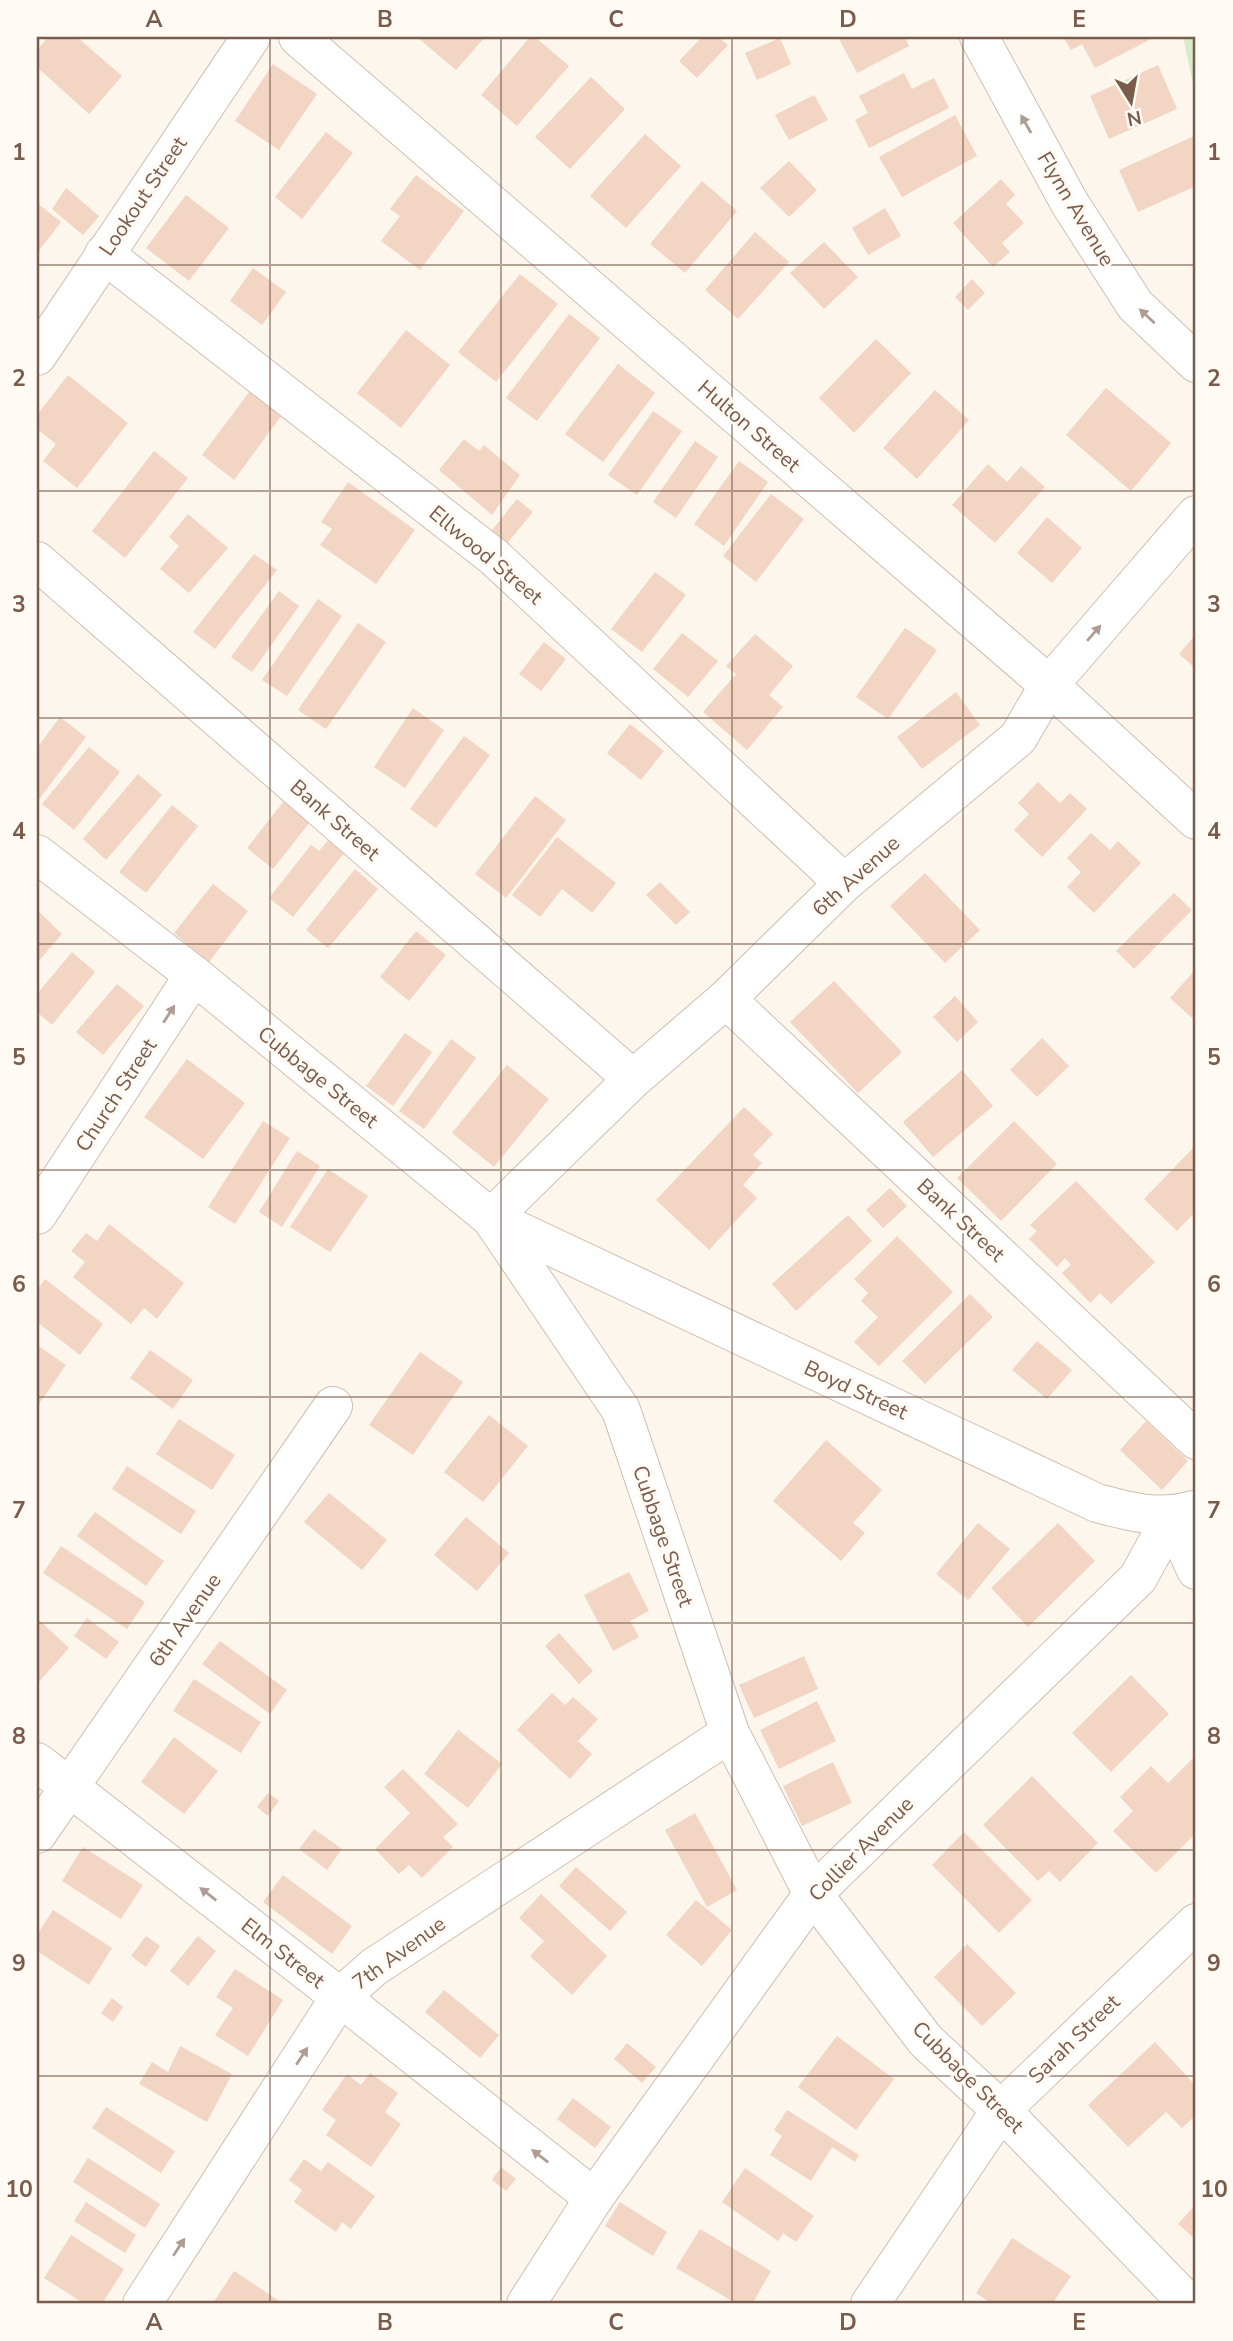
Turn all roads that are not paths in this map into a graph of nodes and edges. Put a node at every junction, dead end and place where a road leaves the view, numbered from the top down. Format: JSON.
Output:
{"nodes":[{"id":1,"x":251,"y":37,"type":"edge"},
{"id":2,"x":298,"y":37,"type":"edge"},
{"id":3,"x":979,"y":37,"type":"edge"},
{"id":4,"x":104,"y":254,"type":"junction"},
{"id":5,"x":37,"y":356,"type":"edge"},
{"id":6,"x":1196,"y":363,"type":"edge"},
{"id":7,"x":1196,"y":515,"type":"edge"},
{"id":8,"x":37,"y":561,"type":"edge"},
{"id":9,"x":1049,"y":685,"type":"junction"},
{"id":10,"x":1196,"y":820,"type":"edge"},
{"id":11,"x":37,"y":854,"type":"edge"},
{"id":12,"x":844,"y":883,"type":"junction"},
{"id":13,"x":194,"y":975,"type":"junction"},
{"id":14,"x":726,"y":999,"type":"junction"},
{"id":15,"x":633,"y":1079,"type":"junction"},
{"id":16,"x":37,"y":1214,"type":"edge"},
{"id":17,"x":491,"y":1218,"type":"junction"},
{"id":18,"x":333,"y":1406,"type":"dead end"},
{"id":19,"x":1196,"y":1440,"type":"edge"},
{"id":20,"x":1184,"y":1512,"type":"edge"},
{"id":21,"x":1196,"y":1570,"type":"edge"},
{"id":22,"x":730,"y":1733,"type":"junction"},
{"id":23,"x":37,"y":1762,"type":"edge"},
{"id":24,"x":69,"y":1786,"type":"junction"},
{"id":25,"x":37,"y":1834,"type":"edge"},
{"id":26,"x":813,"y":1894,"type":"junction"},
{"id":27,"x":1196,"y":1923,"type":"edge"},
{"id":28,"x":340,"y":1997,"type":"junction"},
{"id":29,"x":1001,"y":2110,"type":"junction"},
{"id":30,"x":594,"y":2198,"type":"junction"},
{"id":31,"x":142,"y":2304,"type":"edge"},
{"id":32,"x":526,"y":2304,"type":"edge"},
{"id":33,"x":870,"y":2304,"type":"edge"},
{"id":34,"x":1189,"y":2304,"type":"edge"}],
"edges":[{"from":1,"to":4,"type":"street","name":"Lookout Street"},
{"from":2,"to":9,"type":"street","name":"Hulton Street"},
{"from":6,"to":3,"type":"street","name":"Flynn Avenue","one_way":true},
{"from":4,"to":5,"type":"street","name":"Lookout Street"},
{"from":4,"to":12,"type":"street","name":"Ellwood Street"},
{"from":9,"to":7,"type":"street","name":"6th Avenue","one_way":true},
{"from":8,"to":15,"type":"street","name":"Bank Street"},
{"from":9,"to":10,"type":"street","name":"Hulton Street"},
{"from":9,"to":12,"type":"street","name":"6th Avenue"},
{"from":11,"to":13,"type":"street","name":"Cubbage Street"},
{"from":12,"to":14,"type":"street","name":"6th Avenue"},
{"from":16,"to":13,"type":"street","name":"Church Street","one_way":true},
{"from":13,"to":17,"type":"street","name":"Cubbage Street"},
{"from":14,"to":15,"type":"street","name":"6th Avenue"},
{"from":14,"to":19,"type":"street","name":"Bank Street"},
{"from":15,"to":17,"type":"street","name":"6th Avenue"},
{"from":17,"to":20,"type":"street","name":"Boyd Street"},
{"from":17,"to":22,"type":"street","name":"Cubbage Street"},
{"from":18,"to":24,"type":"street","name":"6th Avenue"},
{"from":20,"to":21,"type":"street"},
{"from":20,"to":26,"type":"street","name":"Collier Avenue"},
{"from":22,"to":26,"type":"street","name":"Cubbage Street"},
{"from":22,"to":28,"type":"street","name":"7th Avenue"},
{"from":23,"to":24,"type":"street","name":"Elm Street"},
{"from":24,"to":25,"type":"street","name":"6th Avenue"},
{"from":28,"to":24,"type":"street","name":"Elm Street","one_way":true},
{"from":26,"to":29,"type":"street","name":"Cubbage Street"},
{"from":26,"to":30,"type":"street","name":"Collier Avenue"},
{"from":27,"to":29,"type":"street","name":"Sarah Street"},
{"from":30,"to":28,"type":"street","name":"Elm Street","one_way":true},
{"from":31,"to":28,"type":"street","name":"7th Avenue","one_way":true},
{"from":29,"to":33,"type":"street","name":"Sarah Street"},
{"from":29,"to":34,"type":"street","name":"Cubbage Street"},
{"from":30,"to":32,"type":"street","name":"Collier Avenue"}]}
